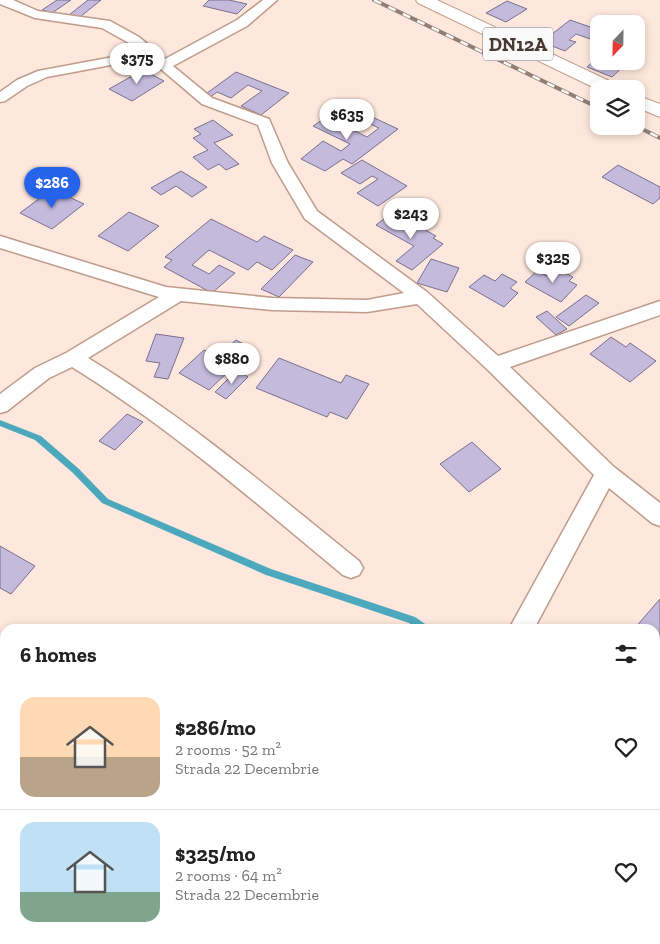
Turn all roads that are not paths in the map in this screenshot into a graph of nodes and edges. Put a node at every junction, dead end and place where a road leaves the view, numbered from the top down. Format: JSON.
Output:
{"nodes":[{"id":1,"x":2,"y":0,"type":"edge"},
{"id":2,"x":271,"y":0,"type":"edge"},
{"id":3,"x":424,"y":0,"type":"edge"},
{"id":4,"x":150,"y":54,"type":"junction"},
{"id":5,"x":163,"y":66,"type":"junction"},
{"id":6,"x":593,"y":80,"type":"edge"},
{"id":7,"x":0,"y":98,"type":"edge"},
{"id":8,"x":645,"y":104,"type":"edge"},
{"id":9,"x":660,"y":111,"type":"edge"},
{"id":10,"x":0,"y":242,"type":"edge"},
{"id":11,"x":178,"y":294,"type":"junction"},
{"id":12,"x":422,"y":297,"type":"junction"},
{"id":13,"x":660,"y":308,"type":"edge"},
{"id":14,"x":73,"y":358,"type":"junction"},
{"id":15,"x":495,"y":365,"type":"junction"},
{"id":16,"x":0,"y":405,"type":"edge"},
{"id":17,"x":606,"y":473,"type":"junction"},
{"id":18,"x":660,"y":516,"type":"edge"},
{"id":19,"x":351,"y":568,"type":"dead end"},
{"id":20,"x":524,"y":624,"type":"edge"}],
"edges":[{"from":1,"to":4,"type":"street"},
{"from":2,"to":5,"type":"street"},
{"from":3,"to":6,"type":"main road","number":"DN12A"},
{"from":4,"to":5,"type":"street"},
{"from":4,"to":7,"type":"street"},
{"from":5,"to":12,"type":"street"},
{"from":8,"to":9,"type":"main road"},
{"from":10,"to":11,"type":"street"},
{"from":11,"to":12,"type":"street"},
{"from":11,"to":14,"type":"street"},
{"from":12,"to":15,"type":"street"},
{"from":13,"to":15,"type":"street"},
{"from":14,"to":16,"type":"street"},
{"from":14,"to":19,"type":"street"},
{"from":15,"to":17,"type":"street"},
{"from":17,"to":18,"type":"street"},
{"from":17,"to":20,"type":"street"}]}
